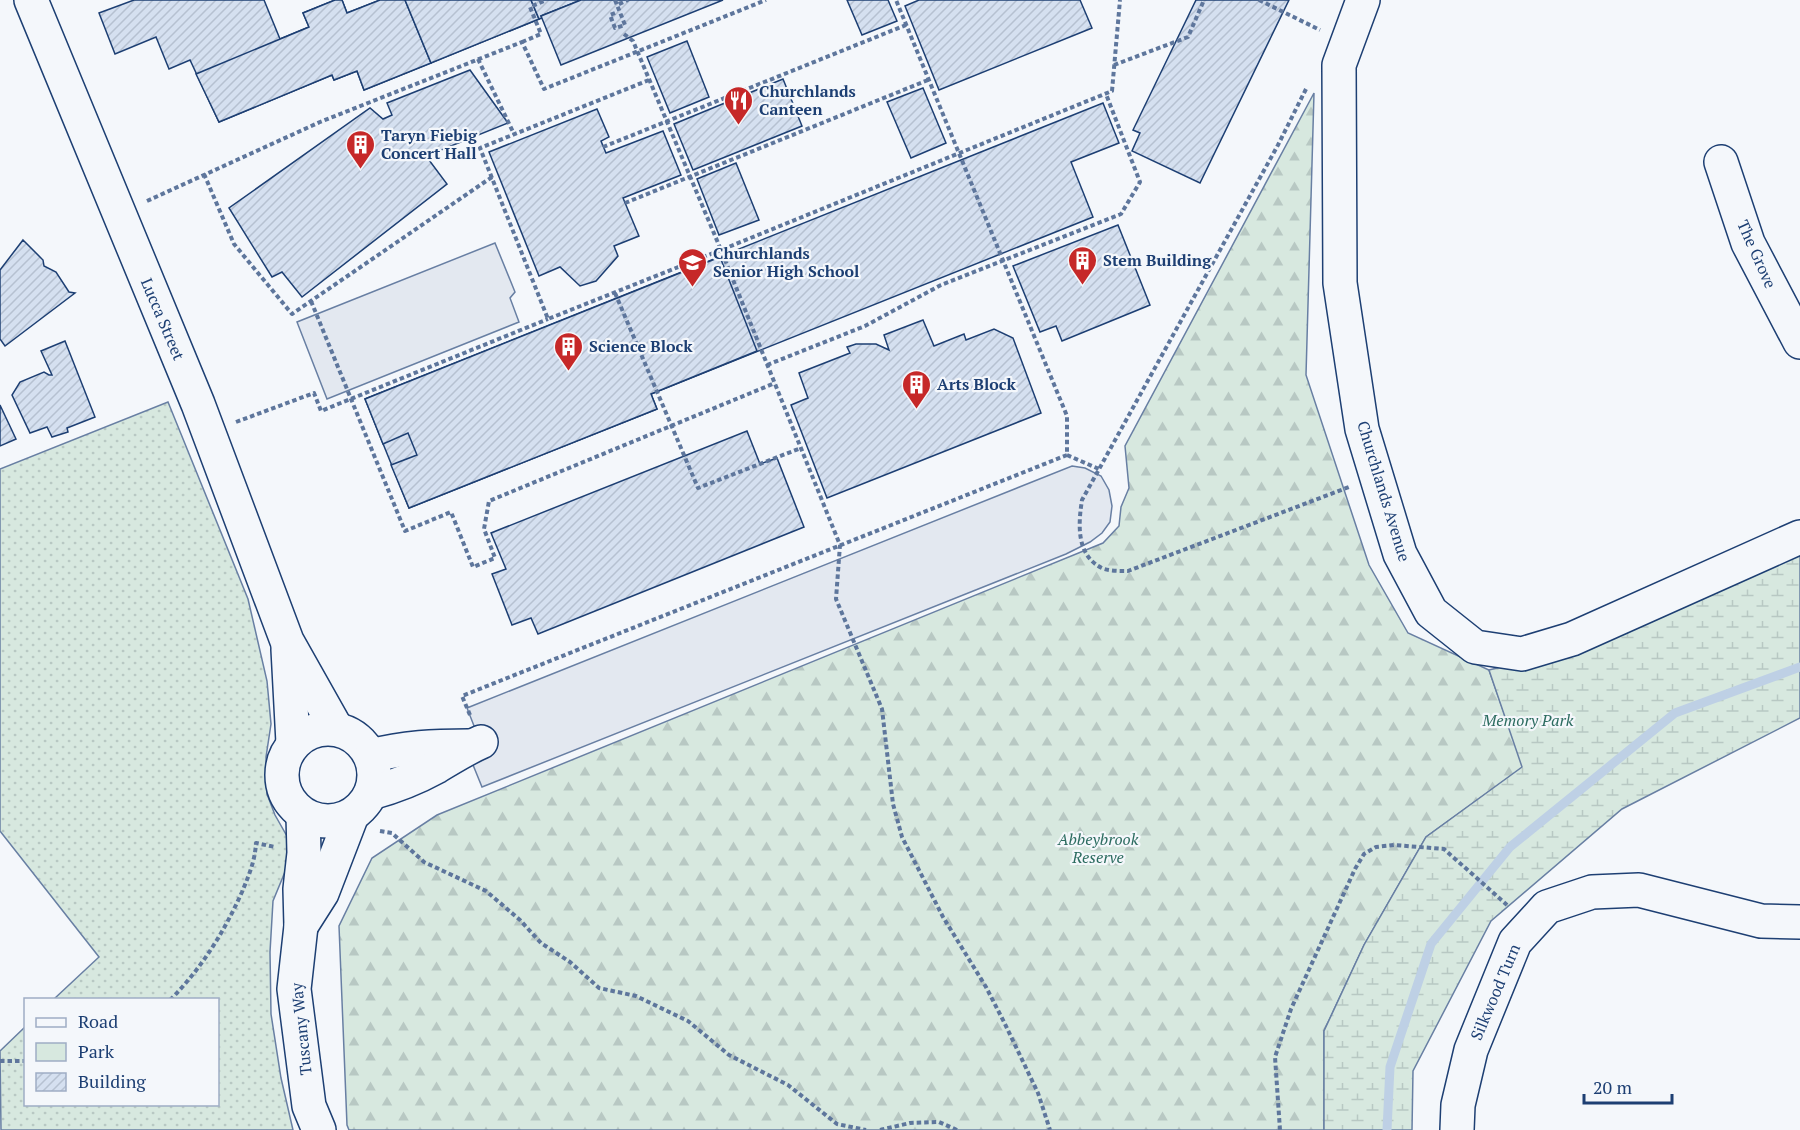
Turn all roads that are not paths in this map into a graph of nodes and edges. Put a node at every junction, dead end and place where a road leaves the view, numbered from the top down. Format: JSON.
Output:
{"nodes":[{"id":1,"x":31,"y":0,"type":"edge"},
{"id":2,"x":1363,"y":0,"type":"edge"},
{"id":3,"x":1721,"y":162,"type":"dead end"},
{"id":4,"x":1800,"y":342,"type":"edge"},
{"id":5,"x":1800,"y":537,"type":"edge"},
{"id":6,"x":287,"y":641,"type":"junction"},
{"id":7,"x":336,"y":729,"type":"junction"},
{"id":8,"x":293,"y":743,"type":"junction"},
{"id":9,"x":371,"y":756,"type":"junction"},
{"id":10,"x":366,"y":812,"type":"junction"},
{"id":11,"x":303,"y":815,"type":"junction"},
{"id":12,"x":1800,"y":922,"type":"edge"},
{"id":13,"x":301,"y":926,"type":"junction"},
{"id":14,"x":319,"y":1130,"type":"edge"},
{"id":15,"x":1457,"y":1130,"type":"edge"}],
"edges":[{"from":1,"to":6,"type":"street","name":"Lucca Street"},
{"from":2,"to":5,"type":"street","name":"Churchlands Avenue"},
{"from":3,"to":4,"type":"street","name":"The Grove"},
{"from":6,"to":7,"type":"street","name":"Lucca Street"},
{"from":6,"to":8,"type":"street","name":"Lucca Street"},
{"from":7,"to":8,"type":"street"},
{"from":7,"to":9,"type":"street"},
{"from":8,"to":11,"type":"street"},
{"from":9,"to":10,"type":"street"},
{"from":9,"to":10,"type":"street"},
{"from":10,"to":11,"type":"street"},
{"from":10,"to":13,"type":"street","name":"Tuscany Way"},
{"from":11,"to":13,"type":"street","name":"Tuscany Way"},
{"from":12,"to":15,"type":"street","name":"Silkwood Turn"},
{"from":13,"to":14,"type":"street","name":"Tuscany Way"}]}
